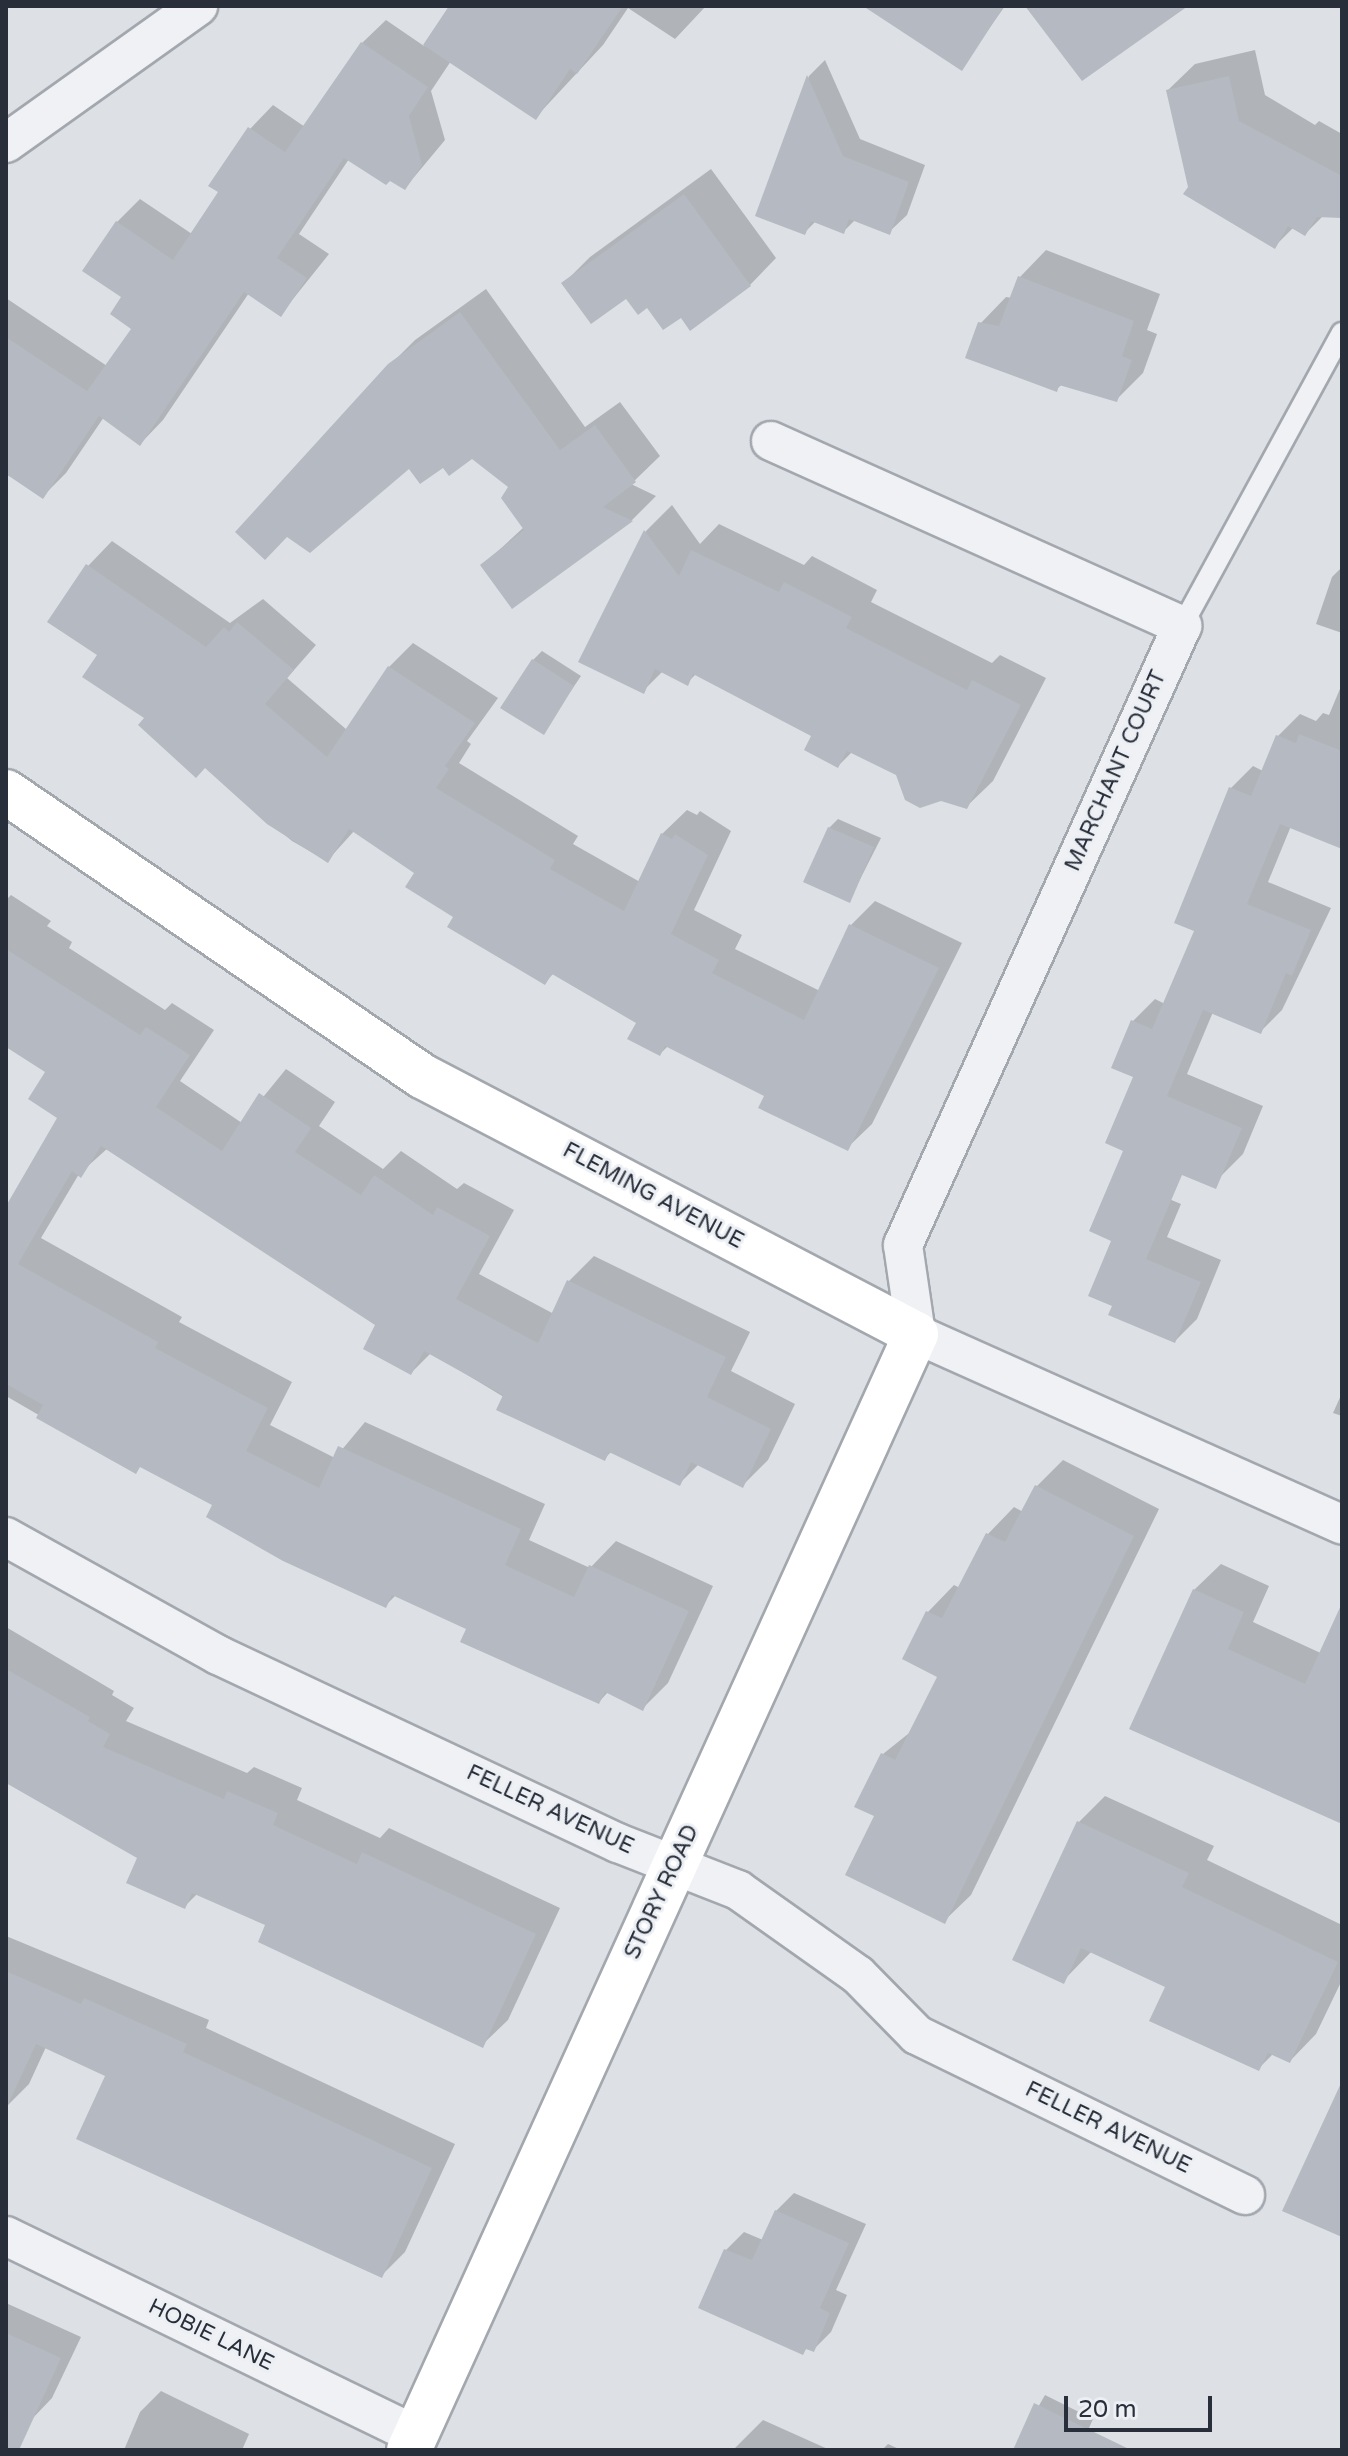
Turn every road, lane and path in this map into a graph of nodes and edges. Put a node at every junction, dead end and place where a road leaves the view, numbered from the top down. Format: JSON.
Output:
{"nodes":[{"id":1,"x":198,"y":6,"type":"edge"},
{"id":2,"x":6,"y":143,"type":"edge"},
{"id":3,"x":1342,"y":333,"type":"edge"},
{"id":4,"x":771,"y":441,"type":"dead end"},
{"id":5,"x":1182,"y":626,"type":"junction"},
{"id":6,"x":6,"y":792,"type":"edge"},
{"id":7,"x":916,"y":1334,"type":"junction"},
{"id":8,"x":1342,"y":1525,"type":"edge"},
{"id":9,"x":6,"y":1537,"type":"edge"},
{"id":10,"x":674,"y":1866,"type":"junction"},
{"id":11,"x":1245,"y":2195,"type":"dead end"},
{"id":12,"x":6,"y":2236,"type":"edge"},
{"id":13,"x":412,"y":2442,"type":"edge"}],
"edges":[{"from":1,"to":2,"type":"street"},
{"from":3,"to":5,"type":"lane"},
{"from":4,"to":5,"type":"street"},
{"from":5,"to":7,"type":"street","name":"MARCHANT COURT"},
{"from":6,"to":7,"type":"street","name":"FLEMING AVENUE"},
{"from":7,"to":8,"type":"street","name":"FLEMING AVENUE"},
{"from":7,"to":10,"type":"street","name":"STORY ROAD"},
{"from":9,"to":10,"type":"street","name":"FELLER AVENUE"},
{"from":10,"to":11,"type":"street","name":"FELLER AVENUE"},
{"from":10,"to":13,"type":"street","name":"STORY ROAD"},
{"from":12,"to":13,"type":"street","name":"HOBIE LANE"}]}
